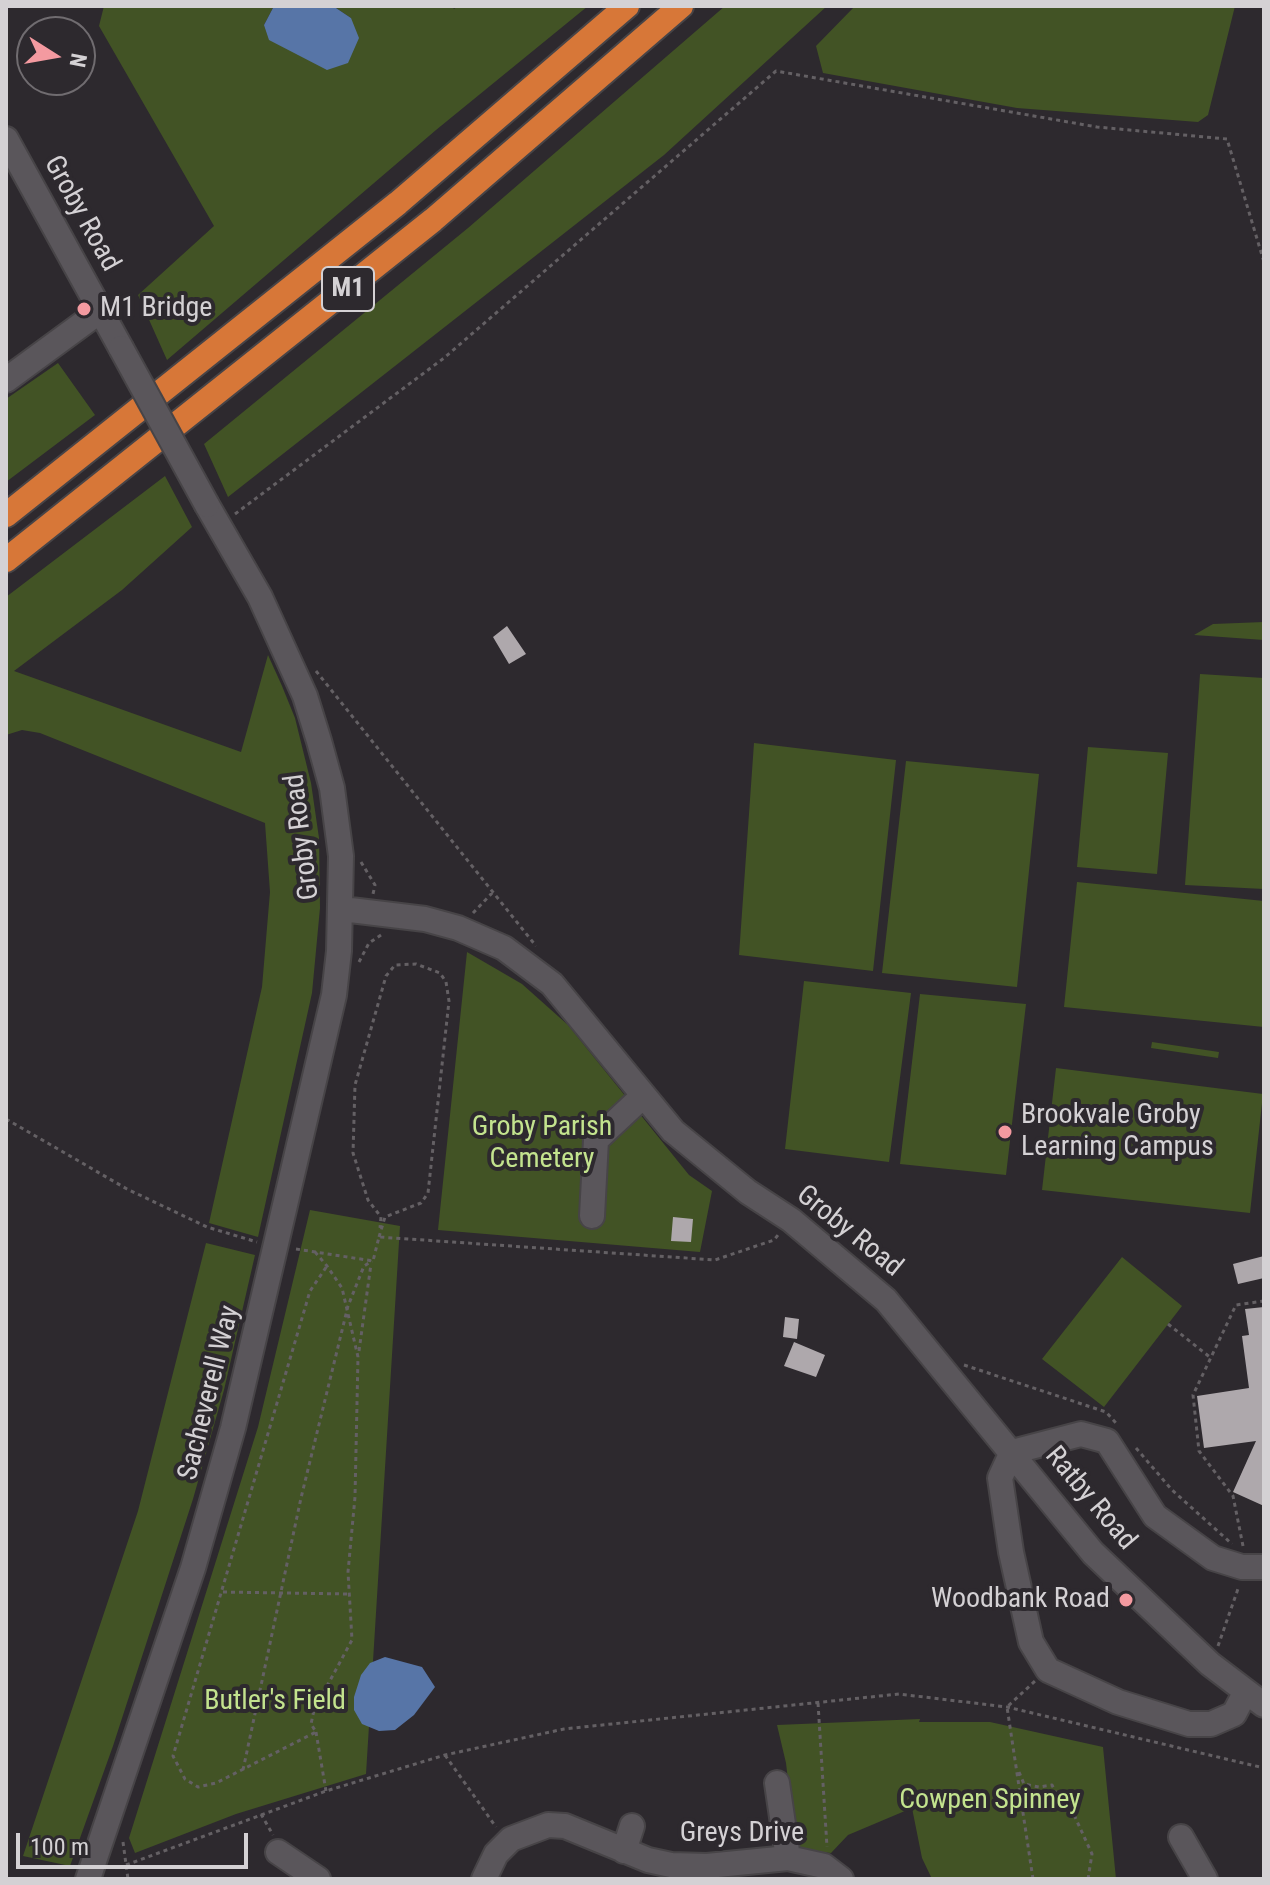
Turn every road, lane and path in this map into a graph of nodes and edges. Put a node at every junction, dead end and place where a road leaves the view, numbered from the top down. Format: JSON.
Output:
{"nodes":[{"id":1,"x":627,"y":6,"type":"edge"},
{"id":2,"x":681,"y":6,"type":"edge"},
{"id":3,"x":6,"y":139,"type":"edge"},
{"id":4,"x":1264,"y":262,"type":"edge"},
{"id":5,"x":100,"y":311,"type":"junction"},
{"id":6,"x":6,"y":380,"type":"edge"},
{"id":7,"x":6,"y":515,"type":"edge"},
{"id":8,"x":212,"y":516,"type":"junction"},
{"id":9,"x":6,"y":560,"type":"edge"},
{"id":10,"x":315,"y":670,"type":"dead end"},
{"id":11,"x":493,"y":892,"type":"junction"},
{"id":12,"x":342,"y":909,"type":"junction"},
{"id":13,"x":458,"y":928,"type":"junction"},
{"id":14,"x":389,"y":931,"type":"dead end"},
{"id":15,"x":537,"y":947,"type":"dead end"},
{"id":16,"x":356,"y":975,"type":"dead end"},
{"id":17,"x":643,"y":1096,"type":"junction"},
{"id":18,"x":6,"y":1119,"type":"edge"},
{"id":19,"x":592,"y":1216,"type":"dead end"},
{"id":20,"x":791,"y":1220,"type":"junction"},
{"id":21,"x":380,"y":1228,"type":"junction"},
{"id":22,"x":379,"y":1237,"type":"junction"},
{"id":23,"x":290,"y":1245,"type":"junction"},
{"id":24,"x":315,"y":1252,"type":"junction"},
{"id":25,"x":373,"y":1261,"type":"junction"},
{"id":26,"x":327,"y":1266,"type":"junction"},
{"id":27,"x":1264,"y":1301,"type":"edge"},
{"id":28,"x":348,"y":1306,"type":"junction"},
{"id":29,"x":1168,"y":1324,"type":"dead end"},
{"id":30,"x":358,"y":1357,"type":"junction"},
{"id":31,"x":1211,"y":1358,"type":"junction"},
{"id":32,"x":1012,"y":1452,"type":"junction"},
{"id":33,"x":1253,"y":1567,"type":"edge"},
{"id":34,"x":223,"y":1592,"type":"junction"},
{"id":35,"x":280,"y":1592,"type":"junction"},
{"id":36,"x":350,"y":1594,"type":"junction"},
{"id":37,"x":1224,"y":1633,"type":"dead end"},
{"id":38,"x":1048,"y":1670,"type":"junction"},
{"id":39,"x":1254,"y":1699,"type":"edge"},
{"id":40,"x":818,"y":1703,"type":"junction"},
{"id":41,"x":1007,"y":1707,"type":"junction"},
{"id":42,"x":316,"y":1732,"type":"junction"},
{"id":43,"x":1213,"y":1746,"type":"dead end"},
{"id":44,"x":1216,"y":1754,"type":"junction"},
{"id":45,"x":445,"y":1755,"type":"junction"},
{"id":46,"x":1016,"y":1767,"type":"junction"},
{"id":47,"x":1264,"y":1768,"type":"edge"},
{"id":48,"x":243,"y":1770,"type":"junction"},
{"id":49,"x":777,"y":1783,"type":"dead end"},
{"id":50,"x":326,"y":1791,"type":"junction"},
{"id":51,"x":632,"y":1826,"type":"dead end"},
{"id":52,"x":124,"y":1833,"type":"dead end"},
{"id":53,"x":1181,"y":1837,"type":"dead end"},
{"id":54,"x":508,"y":1843,"type":"junction"},
{"id":55,"x":624,"y":1851,"type":"junction"},
{"id":56,"x":278,"y":1852,"type":"dead end"},
{"id":57,"x":788,"y":1858,"type":"junction"},
{"id":58,"x":126,"y":1865,"type":"junction"},
{"id":59,"x":837,"y":1869,"type":"edge"},
{"id":60,"x":302,"y":1875,"type":"edge"},
{"id":61,"x":88,"y":1879,"type":"edge"},
{"id":62,"x":128,"y":1879,"type":"edge"},
{"id":63,"x":484,"y":1879,"type":"edge"},
{"id":64,"x":1033,"y":1879,"type":"edge"},
{"id":65,"x":1088,"y":1879,"type":"edge"},
{"id":66,"x":1205,"y":1879,"type":"edge"}],
"edges":[{"from":1,"to":7,"type":"highway","number":"M1"},
{"from":2,"to":9,"type":"highway","number":"M1"},
{"from":3,"to":5,"type":"street","name":"Groby Road"},
{"from":4,"to":8,"type":"path"},
{"from":5,"to":6,"type":"street"},
{"from":5,"to":8,"type":"street","name":"Groby Road","bridge":true},
{"from":8,"to":12,"type":"street","name":"Groby Road"},
{"from":10,"to":11,"type":"path"},
{"from":11,"to":13,"type":"path"},
{"from":11,"to":15,"type":"path"},
{"from":12,"to":13,"type":"street","name":"Groby Road"},
{"from":12,"to":23,"type":"street","name":"Sacheverell Way"},
{"from":13,"to":17,"type":"street","name":"Groby Road"},
{"from":14,"to":16,"type":"path"},
{"from":17,"to":19,"type":"street"},
{"from":17,"to":20,"type":"street","name":"Groby Road"},
{"from":18,"to":23,"type":"path"},
{"from":20,"to":22,"type":"path"},
{"from":20,"to":32,"type":"street","name":"Groby Road"},
{"from":21,"to":21,"type":"path"},
{"from":21,"to":22,"type":"path"},
{"from":22,"to":25,"type":"path"},
{"from":23,"to":24,"type":"path"},
{"from":23,"to":61,"type":"street","name":"Sacheverell Way"},
{"from":24,"to":25,"type":"path"},
{"from":24,"to":26,"type":"path"},
{"from":25,"to":28,"type":"path"},
{"from":25,"to":30,"type":"path"},
{"from":26,"to":28,"type":"path"},
{"from":26,"to":34,"type":"path"},
{"from":27,"to":31,"type":"path"},
{"from":28,"to":30,"type":"path"},
{"from":28,"to":35,"type":"path"},
{"from":29,"to":31,"type":"path"},
{"from":30,"to":36,"type":"path"},
{"from":31,"to":33,"type":"path"},
{"from":32,"to":33,"type":"street"},
{"from":32,"to":38,"type":"street","name":"Ratby Road"},
{"from":32,"to":39,"type":"street","name":"Ratby Road"},
{"from":33,"to":37,"type":"path"},
{"from":34,"to":35,"type":"path"},
{"from":34,"to":48,"type":"path"},
{"from":35,"to":36,"type":"path"},
{"from":35,"to":48,"type":"path"},
{"from":36,"to":42,"type":"path"},
{"from":38,"to":39,"type":"street","name":"Ratby Road"},
{"from":38,"to":41,"type":"path"},
{"from":40,"to":41,"type":"path"},
{"from":40,"to":45,"type":"path"},
{"from":40,"to":59,"type":"path"},
{"from":41,"to":44,"type":"path"},
{"from":41,"to":46,"type":"path"},
{"from":42,"to":48,"type":"path"},
{"from":42,"to":50,"type":"path"},
{"from":43,"to":44,"type":"path"},
{"from":44,"to":47,"type":"path"},
{"from":45,"to":50,"type":"path"},
{"from":45,"to":54,"type":"path"},
{"from":46,"to":64,"type":"path"},
{"from":46,"to":65,"type":"path"},
{"from":49,"to":57,"type":"street"},
{"from":50,"to":58,"type":"path"},
{"from":51,"to":55,"type":"street"},
{"from":52,"to":58,"type":"path"},
{"from":53,"to":66,"type":"street"},
{"from":54,"to":55,"type":"street","name":"Greys Drive"},
{"from":54,"to":63,"type":"street"},
{"from":55,"to":57,"type":"street","name":"Greys Drive"},
{"from":56,"to":60,"type":"street"},
{"from":57,"to":59,"type":"street","name":"Greys Drive"},
{"from":58,"to":62,"type":"path"}]}
